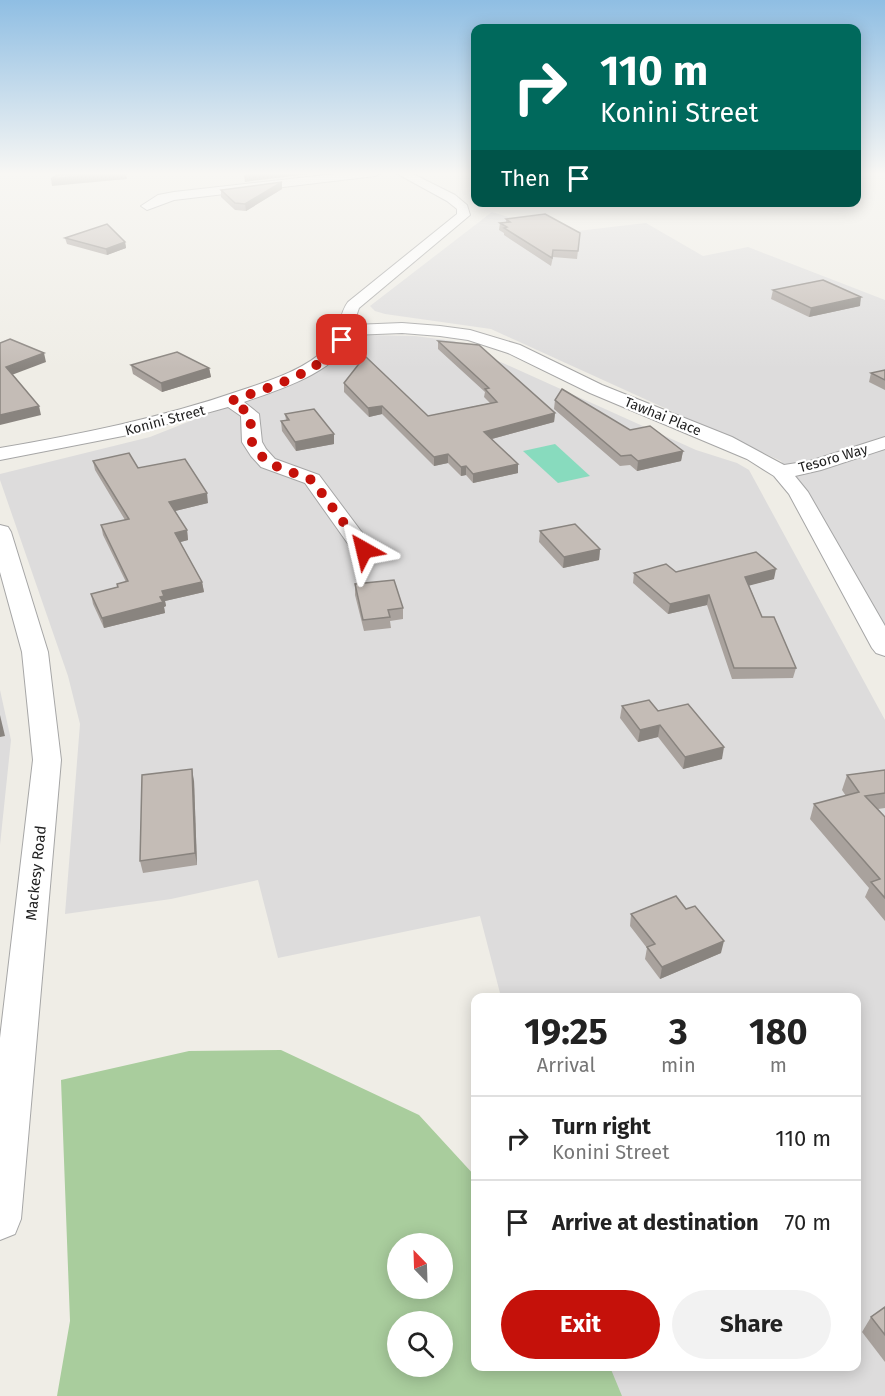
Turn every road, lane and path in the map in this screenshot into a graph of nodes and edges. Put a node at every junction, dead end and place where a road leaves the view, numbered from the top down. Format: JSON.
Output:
{"nodes":[{"id":1,"x":435,"y":238,"type":"edge"},
{"id":2,"x":345,"y":330,"type":"junction"},
{"id":3,"x":231,"y":401,"type":"junction"},
{"id":4,"x":885,"y":443,"type":"edge"},
{"id":5,"x":0,"y":454,"type":"edge"},
{"id":6,"x":781,"y":471,"type":"junction"},
{"id":7,"x":0,"y":531,"type":"edge"},
{"id":8,"x":364,"y":550,"type":"dead end"},
{"id":9,"x":885,"y":648,"type":"edge"},
{"id":10,"x":0,"y":1218,"type":"edge"}],
"edges":[{"from":1,"to":2,"type":"street","name":"Konini Street"},
{"from":2,"to":3,"type":"street","name":"Konini Street"},
{"from":2,"to":6,"type":"street","name":"Tawhai Place"},
{"from":3,"to":5,"type":"street","name":"Konini Street"},
{"from":3,"to":8,"type":"street"},
{"from":4,"to":6,"type":"street","name":"Tesoro Way"},
{"from":6,"to":9,"type":"street","name":"Tawhai Place"},
{"from":7,"to":10,"type":"street","name":"Mackesy Road"}]}
